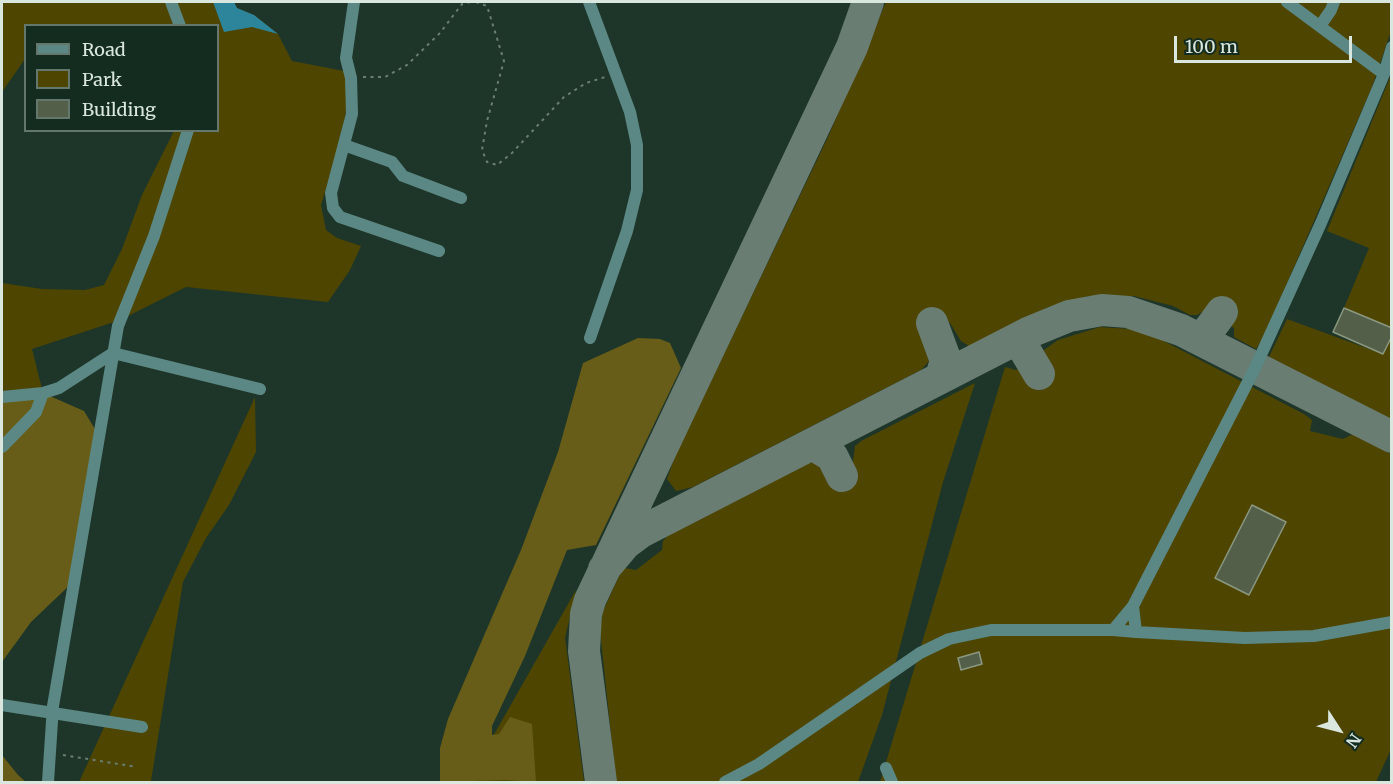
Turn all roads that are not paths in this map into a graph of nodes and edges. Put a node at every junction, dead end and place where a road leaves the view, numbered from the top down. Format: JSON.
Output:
{"nodes":[{"id":1,"x":171,"y":2,"type":"edge"},
{"id":2,"x":354,"y":2,"type":"edge"},
{"id":3,"x":589,"y":2,"type":"edge"},
{"id":4,"x":1287,"y":2,"type":"edge"},
{"id":5,"x":1334,"y":2,"type":"edge"},
{"id":6,"x":179,"y":24,"type":"edge"},
{"id":7,"x":1320,"y":26,"type":"junction"},
{"id":8,"x":1392,"y":47,"type":"edge"},
{"id":9,"x":1384,"y":74,"type":"junction"},
{"id":10,"x":187,"y":132,"type":"edge"},
{"id":11,"x":344,"y":145,"type":"junction"},
{"id":12,"x":461,"y":198,"type":"dead end"},
{"id":13,"x":439,"y":250,"type":"dead end"},
{"id":14,"x":590,"y":338,"type":"dead end"},
{"id":15,"x":113,"y":353,"type":"junction"},
{"id":16,"x":260,"y":389,"type":"dead end"},
{"id":17,"x":43,"y":393,"type":"junction"},
{"id":18,"x":2,"y":397,"type":"edge"},
{"id":19,"x":2,"y":447,"type":"edge"},
{"id":20,"x":1133,"y":606,"type":"junction"},
{"id":21,"x":1392,"y":622,"type":"edge"},
{"id":22,"x":1113,"y":630,"type":"junction"},
{"id":23,"x":1136,"y":632,"type":"junction"},
{"id":24,"x":2,"y":705,"type":"edge"},
{"id":25,"x":54,"y":712,"type":"junction"},
{"id":26,"x":142,"y":727,"type":"dead end"},
{"id":27,"x":886,"y":768,"type":"dead end"},
{"id":28,"x":48,"y":783,"type":"edge"},
{"id":29,"x":725,"y":783,"type":"edge"},
{"id":30,"x":892,"y":783,"type":"edge"}],
"edges":[{"from":1,"to":6,"type":"lane"},
{"from":2,"to":11,"type":"lane"},
{"from":3,"to":14,"type":"lane"},
{"from":4,"to":7,"type":"lane"},
{"from":5,"to":7,"type":"lane"},
{"from":7,"to":9,"type":"lane"},
{"from":8,"to":9,"type":"lane"},
{"from":9,"to":20,"type":"lane"},
{"from":10,"to":15,"type":"lane"},
{"from":11,"to":12,"type":"lane"},
{"from":11,"to":13,"type":"lane"},
{"from":15,"to":16,"type":"lane"},
{"from":15,"to":17,"type":"lane"},
{"from":15,"to":25,"type":"lane"},
{"from":17,"to":18,"type":"lane"},
{"from":17,"to":19,"type":"lane"},
{"from":20,"to":22,"type":"lane"},
{"from":20,"to":23,"type":"lane"},
{"from":21,"to":23,"type":"lane"},
{"from":22,"to":23,"type":"lane"},
{"from":22,"to":29,"type":"lane"},
{"from":24,"to":25,"type":"lane"},
{"from":25,"to":26,"type":"lane"},
{"from":25,"to":28,"type":"lane"},
{"from":27,"to":30,"type":"lane"}]}
